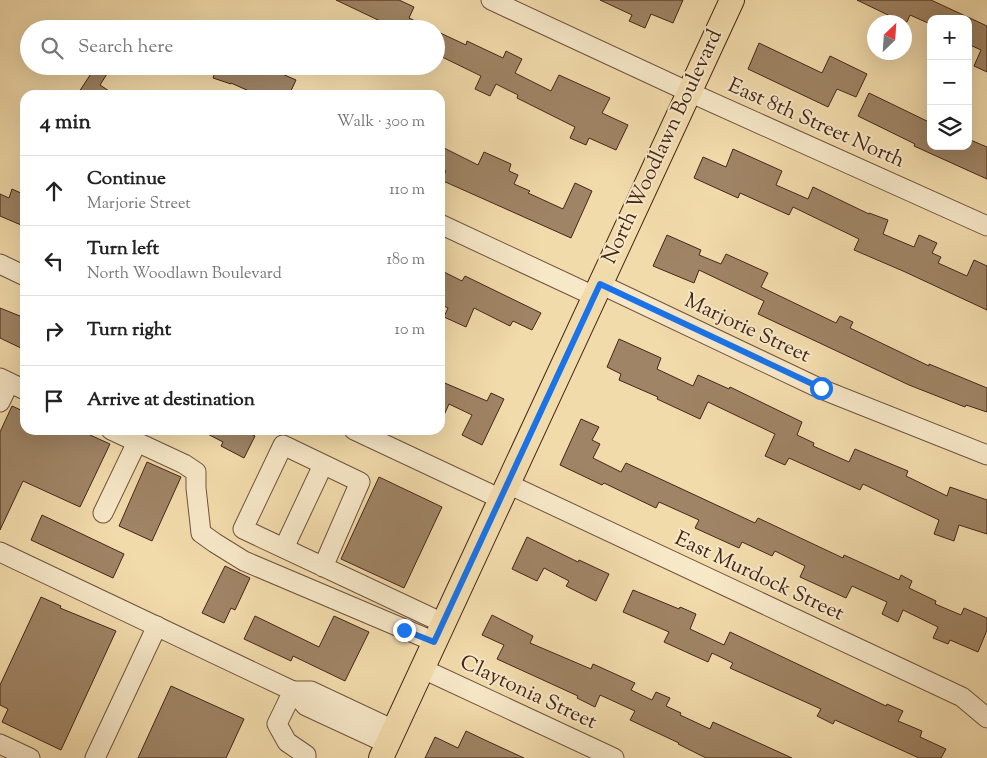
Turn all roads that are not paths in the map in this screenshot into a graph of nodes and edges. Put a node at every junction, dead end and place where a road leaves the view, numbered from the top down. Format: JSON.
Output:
{"nodes":[{"id":1,"x":491,"y":0,"type":"edge"},
{"id":2,"x":732,"y":0,"type":"edge"},
{"id":3,"x":689,"y":92,"type":"junction"},
{"id":4,"x":445,"y":226,"type":"edge"},
{"id":5,"x":987,"y":226,"type":"edge"},
{"id":6,"x":0,"y":264,"type":"edge"},
{"id":7,"x":20,"y":274,"type":"edge"},
{"id":8,"x":597,"y":290,"type":"junction"},
{"id":9,"x":11,"y":384,"type":"edge"},
{"id":10,"x":0,"y":402,"type":"edge"},
{"id":11,"x":122,"y":435,"type":"edge"},
{"id":12,"x":366,"y":435,"type":"edge"},
{"id":13,"x":137,"y":442,"type":"junction"},
{"id":14,"x":987,"y":456,"type":"edge"},
{"id":15,"x":323,"y":465,"type":"junction"},
{"id":16,"x":504,"y":491,"type":"junction"},
{"id":17,"x":103,"y":514,"type":"dead end"},
{"id":18,"x":284,"y":548,"type":"junction"},
{"id":19,"x":0,"y":552,"type":"edge"},
{"id":20,"x":323,"y":566,"type":"junction"},
{"id":21,"x":157,"y":626,"type":"junction"},
{"id":22,"x":439,"y":633,"type":"junction"},
{"id":23,"x":422,"y":669,"type":"junction"},
{"id":24,"x":293,"y":690,"type":"junction"},
{"id":25,"x":987,"y":718,"type":"edge"},
{"id":26,"x":0,"y":744,"type":"edge"},
{"id":27,"x":388,"y":744,"type":"edge"},
{"id":28,"x":30,"y":758,"type":"edge"},
{"id":29,"x":95,"y":758,"type":"edge"},
{"id":30,"x":306,"y":758,"type":"edge"},
{"id":31,"x":614,"y":758,"type":"edge"}],
"edges":[{"from":1,"to":3,"type":"street","name":"East 8th Street North"},
{"from":2,"to":3,"type":"main road","name":"North Woodlawn Boulevard"},
{"from":3,"to":5,"type":"street","name":"East 8th Street North"},
{"from":3,"to":8,"type":"main road","name":"North Woodlawn Boulevard"},
{"from":4,"to":8,"type":"street","name":"Marjorie Street"},
{"from":6,"to":7,"type":"street"},
{"from":8,"to":14,"type":"street","name":"Marjorie Street"},
{"from":8,"to":16,"type":"main road","name":"North Woodlawn Boulevard"},
{"from":9,"to":10,"type":"street"},
{"from":11,"to":13,"type":"street"},
{"from":12,"to":16,"type":"street","name":"East Murdock Street"},
{"from":13,"to":17,"type":"street"},
{"from":13,"to":22,"type":"street"},
{"from":15,"to":18,"type":"street"},
{"from":15,"to":18,"type":"street"},
{"from":15,"to":20,"type":"street"},
{"from":16,"to":22,"type":"main road","name":"North Woodlawn Boulevard"},
{"from":16,"to":25,"type":"street","name":"East Murdock Street"},
{"from":18,"to":20,"type":"street"},
{"from":19,"to":21,"type":"street"},
{"from":20,"to":22,"type":"street"},
{"from":21,"to":24,"type":"street"},
{"from":21,"to":29,"type":"street"},
{"from":22,"to":23,"type":"main road","name":"North Woodlawn Boulevard"},
{"from":23,"to":27,"type":"main road","name":"North Woodlawn Boulevard"},
{"from":23,"to":31,"type":"street","name":"Claytonia Street"},
{"from":24,"to":27,"type":"street"},
{"from":24,"to":30,"type":"street"},
{"from":26,"to":28,"type":"street"}]}
